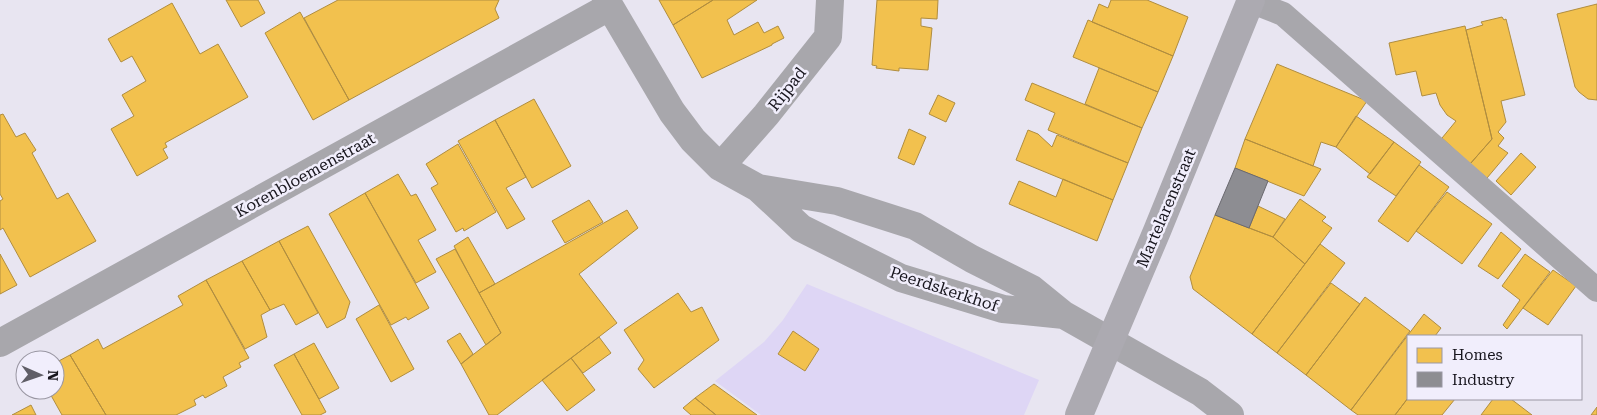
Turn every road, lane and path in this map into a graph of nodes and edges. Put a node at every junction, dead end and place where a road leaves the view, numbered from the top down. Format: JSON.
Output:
{"nodes":[{"id":1,"x":830,"y":0,"type":"edge"},
{"id":2,"x":1250,"y":0,"type":"edge"},
{"id":3,"x":607,"y":4,"type":"edge"},
{"id":4,"x":720,"y":167,"type":"junction"},
{"id":5,"x":758,"y":188,"type":"junction"},
{"id":6,"x":1597,"y":290,"type":"edge"},
{"id":7,"x":1064,"y":315,"type":"junction"},
{"id":8,"x":1110,"y":341,"type":"junction"},
{"id":9,"x":0,"y":343,"type":"edge"},
{"id":10,"x":1079,"y":415,"type":"edge"},
{"id":11,"x":1230,"y":415,"type":"edge"}],
"edges":[{"from":1,"to":4,"type":"street","name":"Rijpad"},
{"from":2,"to":6,"type":"lane"},
{"from":2,"to":8,"type":"main road","name":"Martelarenstraat"},
{"from":3,"to":4,"type":"street","name":"Peerdskerkhof"},
{"from":3,"to":9,"type":"street","name":"Korenbloemenstraat"},
{"from":4,"to":5,"type":"street","name":"Peerdskerkhof"},
{"from":5,"to":7,"type":"street","name":"Peerdskerkhof"},
{"from":5,"to":7,"type":"street","name":"Peerdskerkhof"},
{"from":7,"to":8,"type":"street","name":"Peerdskerkhof"},
{"from":8,"to":10,"type":"main road","name":"Martelarenstraat"},
{"from":8,"to":11,"type":"street","name":"Peerdskerkhof"}]}
